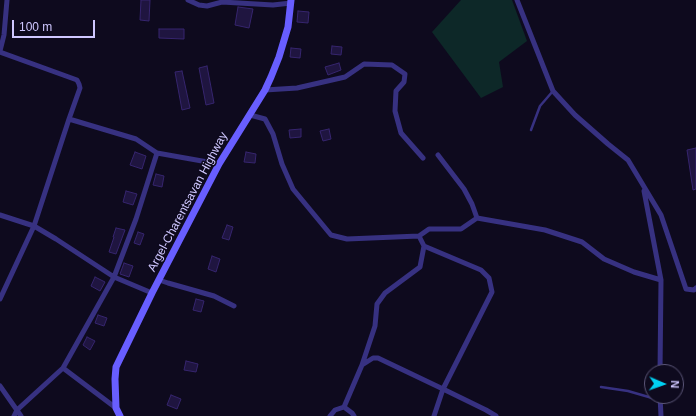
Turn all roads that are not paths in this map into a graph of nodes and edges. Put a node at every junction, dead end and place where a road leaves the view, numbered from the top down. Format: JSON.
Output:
{"nodes":[{"id":1,"x":7,"y":0,"type":"edge"},
{"id":2,"x":188,"y":0,"type":"edge"},
{"id":3,"x":517,"y":0,"type":"edge"},
{"id":4,"x":291,"y":1,"type":"edge"},
{"id":5,"x":0,"y":52,"type":"edge"},
{"id":6,"x":265,"y":90,"type":"junction"},
{"id":7,"x":553,"y":91,"type":"junction"},
{"id":8,"x":250,"y":115,"type":"junction"},
{"id":9,"x":69,"y":119,"type":"junction"},
{"id":10,"x":531,"y":130,"type":"dead end"},
{"id":11,"x":157,"y":153,"type":"junction"},
{"id":12,"x":438,"y":155,"type":"dead end"},
{"id":13,"x":423,"y":158,"type":"dead end"},
{"id":14,"x":220,"y":164,"type":"junction"},
{"id":15,"x":644,"y":186,"type":"junction"},
{"id":16,"x":0,"y":215,"type":"edge"},
{"id":17,"x":477,"y":218,"type":"junction"},
{"id":18,"x":34,"y":226,"type":"junction"},
{"id":19,"x":419,"y":236,"type":"junction"},
{"id":20,"x":424,"y":246,"type":"junction"},
{"id":21,"x":114,"y":277,"type":"junction"},
{"id":22,"x":159,"y":280,"type":"junction"},
{"id":23,"x":661,"y":280,"type":"junction"},
{"id":24,"x":696,"y":288,"type":"edge"},
{"id":25,"x":152,"y":293,"type":"junction"},
{"id":26,"x":0,"y":299,"type":"edge"},
{"id":27,"x":234,"y":306,"type":"dead end"},
{"id":28,"x":660,"y":364,"type":"edge"},
{"id":29,"x":362,"y":365,"type":"junction"},
{"id":30,"x":63,"y":368,"type":"junction"},
{"id":31,"x":0,"y":386,"type":"edge"},
{"id":32,"x":601,"y":387,"type":"dead end"},
{"id":33,"x":443,"y":389,"type":"junction"},
{"id":34,"x":644,"y":394,"type":"edge"},
{"id":35,"x":660,"y":404,"type":"edge"},
{"id":36,"x":344,"y":407,"type":"junction"},
{"id":37,"x":116,"y":408,"type":"junction"},
{"id":38,"x":17,"y":410,"type":"junction"},
{"id":39,"x":14,"y":416,"type":"edge"},
{"id":40,"x":21,"y":416,"type":"edge"},
{"id":41,"x":120,"y":416,"type":"edge"},
{"id":42,"x":330,"y":416,"type":"edge"},
{"id":43,"x":354,"y":416,"type":"edge"},
{"id":44,"x":434,"y":416,"type":"edge"},
{"id":45,"x":496,"y":416,"type":"edge"},
{"id":46,"x":660,"y":416,"type":"edge"}],
"edges":[{"from":1,"to":5,"type":"street"},
{"from":2,"to":4,"type":"street"},
{"from":3,"to":7,"type":"street"},
{"from":4,"to":6,"type":"main road","name":"Argel-Charentsavan Highway"},
{"from":5,"to":9,"type":"street"},
{"from":6,"to":8,"type":"main road","name":"Argel-Charentsavan Highway"},
{"from":6,"to":13,"type":"street"},
{"from":7,"to":10,"type":"lane"},
{"from":7,"to":15,"type":"street"},
{"from":8,"to":14,"type":"main road","name":"Argel-Charentsavan Highway"},
{"from":8,"to":19,"type":"street"},
{"from":9,"to":11,"type":"street"},
{"from":9,"to":18,"type":"street"},
{"from":11,"to":14,"type":"street"},
{"from":11,"to":21,"type":"street"},
{"from":12,"to":17,"type":"street"},
{"from":14,"to":22,"type":"main road","name":"Argel-Charentsavan Highway"},
{"from":15,"to":23,"type":"street"},
{"from":15,"to":24,"type":"street"},
{"from":16,"to":18,"type":"street"},
{"from":17,"to":19,"type":"street"},
{"from":17,"to":23,"type":"street"},
{"from":18,"to":21,"type":"street"},
{"from":18,"to":26,"type":"street"},
{"from":19,"to":20,"type":"street"},
{"from":20,"to":29,"type":"street"},
{"from":20,"to":33,"type":"street"},
{"from":21,"to":25,"type":"street"},
{"from":21,"to":30,"type":"street"},
{"from":22,"to":25,"type":"main road","name":"Argel-Charentsavan Highway"},
{"from":22,"to":27,"type":"street"},
{"from":23,"to":28,"type":"street"},
{"from":25,"to":37,"type":"main road","name":"Argel-Charentsavan Highway"},
{"from":29,"to":33,"type":"street"},
{"from":29,"to":36,"type":"street"},
{"from":30,"to":37,"type":"street"},
{"from":30,"to":38,"type":"street"},
{"from":31,"to":38,"type":"street"},
{"from":32,"to":34,"type":"lane"},
{"from":33,"to":44,"type":"street"},
{"from":33,"to":45,"type":"street"},
{"from":35,"to":46,"type":"street"},
{"from":36,"to":42,"type":"street"},
{"from":36,"to":43,"type":"street"},
{"from":37,"to":41,"type":"main road","name":"Argel-Charentsavan Highway"},
{"from":38,"to":39,"type":"street"},
{"from":38,"to":40,"type":"street"}]}
